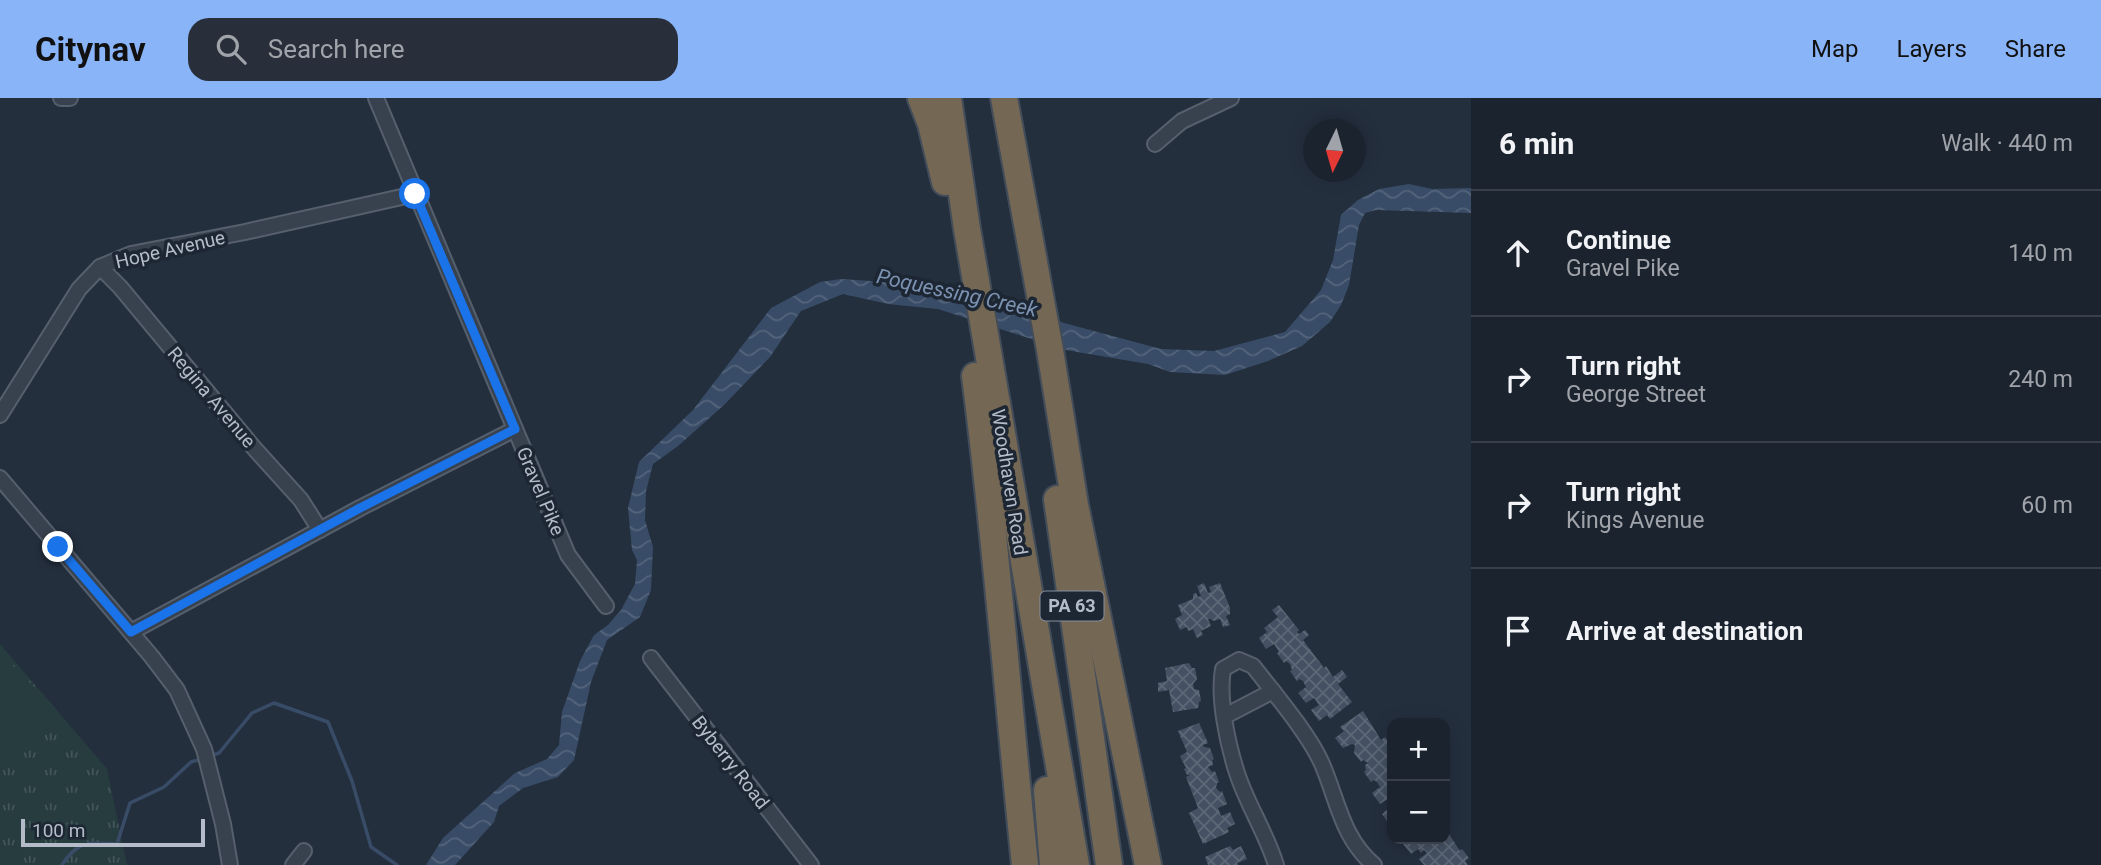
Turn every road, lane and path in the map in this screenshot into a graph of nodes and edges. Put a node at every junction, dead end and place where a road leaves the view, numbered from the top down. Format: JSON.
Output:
{"nodes":[{"id":1,"x":61,"y":98,"type":"edge"},
{"id":2,"x":70,"y":98,"type":"edge"},
{"id":3,"x":376,"y":98,"type":"edge"},
{"id":4,"x":921,"y":98,"type":"edge"},
{"id":5,"x":932,"y":98,"type":"edge"},
{"id":6,"x":948,"y":98,"type":"edge"},
{"id":7,"x":993,"y":98,"type":"edge"},
{"id":8,"x":1001,"y":98,"type":"edge"},
{"id":9,"x":1231,"y":98,"type":"edge"},
{"id":10,"x":1155,"y":144,"type":"dead end"},
{"id":11,"x":415,"y":194,"type":"junction"},
{"id":12,"x":1016,"y":221,"type":"junction"},
{"id":13,"x":967,"y":229,"type":"junction"},
{"id":14,"x":100,"y":267,"type":"junction"},
{"id":15,"x":971,"y":290,"type":"junction"},
{"id":16,"x":1035,"y":306,"type":"junction"},
{"id":17,"x":978,"y":331,"type":"junction"},
{"id":18,"x":1043,"y":348,"type":"junction"},
{"id":19,"x":0,"y":415,"type":"edge"},
{"id":20,"x":515,"y":429,"type":"junction"},
{"id":21,"x":0,"y":478,"type":"edge"},
{"id":22,"x":320,"y":530,"type":"junction"},
{"id":23,"x":1029,"y":600,"type":"junction"},
{"id":24,"x":606,"y":606,"type":"dead end"},
{"id":25,"x":131,"y":632,"type":"junction"},
{"id":26,"x":651,"y":658,"type":"dead end"},
{"id":27,"x":1273,"y":691,"type":"junction"},
{"id":28,"x":1224,"y":716,"type":"junction"},
{"id":29,"x":304,"y":851,"type":"dead end"},
{"id":30,"x":230,"y":865,"type":"edge"},
{"id":31,"x":293,"y":865,"type":"edge"},
{"id":32,"x":811,"y":865,"type":"edge"},
{"id":33,"x":1025,"y":865,"type":"edge"},
{"id":34,"x":1053,"y":865,"type":"edge"},
{"id":35,"x":1076,"y":865,"type":"edge"},
{"id":36,"x":1111,"y":865,"type":"edge"},
{"id":37,"x":1149,"y":865,"type":"edge"},
{"id":38,"x":1276,"y":865,"type":"edge"},
{"id":39,"x":1374,"y":865,"type":"edge"}],
"edges":[{"from":1,"to":2,"type":"street"},
{"from":3,"to":11,"type":"street","name":"Gravel Pike"},
{"from":4,"to":15,"type":"highway"},
{"from":5,"to":13,"type":"highway"},
{"from":6,"to":13,"type":"highway","name":"Woodhaven Road","number":"PA 63"},
{"from":7,"to":12,"type":"highway","number":"PA 63"},
{"from":8,"to":12,"type":"highway"},
{"from":8,"to":16,"type":"highway"},
{"from":9,"to":10,"type":"street"},
{"from":11,"to":14,"type":"street","name":"Hope Avenue"},
{"from":11,"to":20,"type":"street","name":"Gravel Pike"},
{"from":12,"to":16,"type":"highway","number":"PA 63"},
{"from":13,"to":15,"type":"highway","name":"Woodhaven Road","number":"PA 63"},
{"from":14,"to":19,"type":"street","name":"Hope Avenue"},
{"from":14,"to":22,"type":"street","name":"Regina Avenue"},
{"from":15,"to":17,"type":"highway","name":"Woodhaven Road","number":"PA 63"},
{"from":16,"to":18,"type":"highway","number":"PA 63"},
{"from":17,"to":23,"type":"highway","name":"Woodhaven Road","number":"PA 63"},
{"from":17,"to":33,"type":"highway"},
{"from":18,"to":36,"type":"highway","number":"PA 63"},
{"from":18,"to":37,"type":"highway"},
{"from":20,"to":22,"type":"street"},
{"from":20,"to":24,"type":"street","name":"Gravel Pike"},
{"from":21,"to":25,"type":"street"},
{"from":22,"to":25,"type":"street"},
{"from":23,"to":34,"type":"highway"},
{"from":23,"to":35,"type":"highway","name":"Woodhaven Road","number":"PA 63"},
{"from":25,"to":30,"type":"street"},
{"from":26,"to":32,"type":"street","name":"Byberry Road"},
{"from":27,"to":28,"type":"street"},
{"from":27,"to":28,"type":"street"},
{"from":27,"to":39,"type":"street"},
{"from":28,"to":38,"type":"street"},
{"from":29,"to":31,"type":"street"}]}
